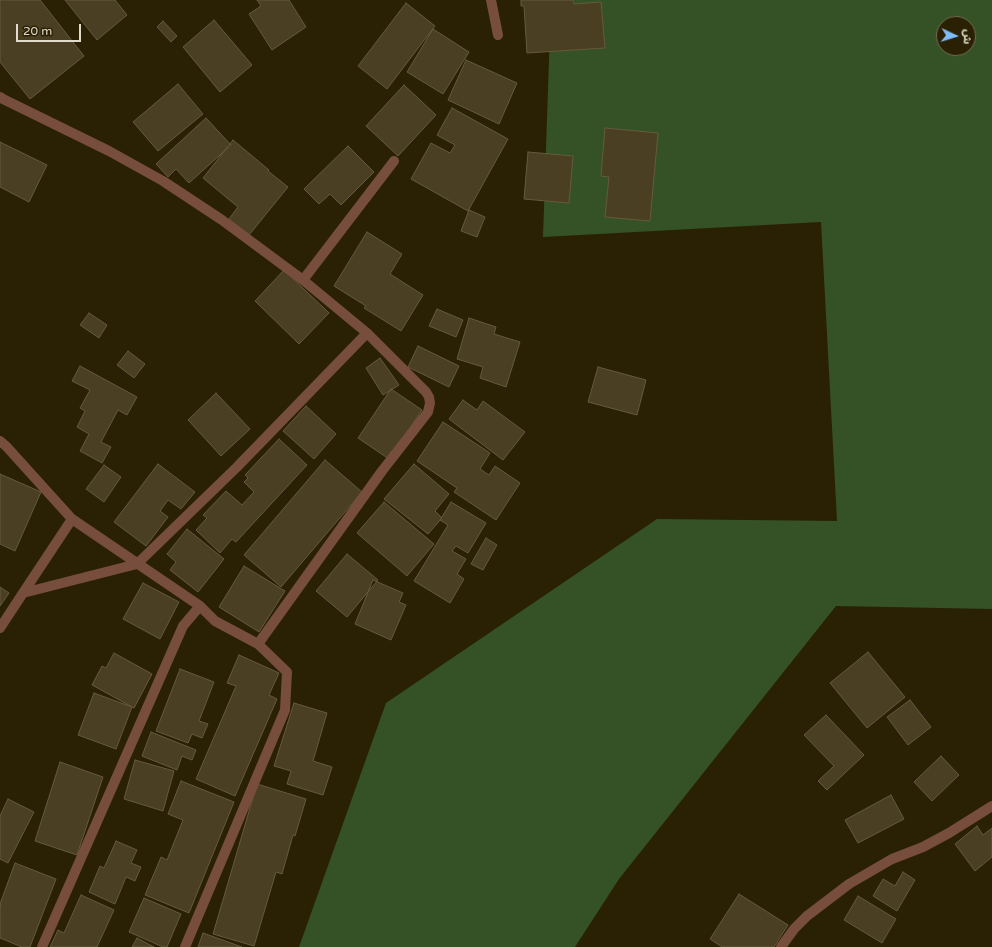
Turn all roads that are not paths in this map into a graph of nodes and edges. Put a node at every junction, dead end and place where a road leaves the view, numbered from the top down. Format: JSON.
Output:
{"nodes":[{"id":1,"x":491,"y":0,"type":"edge"},
{"id":2,"x":498,"y":35,"type":"dead end"},
{"id":3,"x":0,"y":97,"type":"edge"},
{"id":4,"x":394,"y":161,"type":"dead end"},
{"id":5,"x":303,"y":280,"type":"junction"},
{"id":6,"x":367,"y":333,"type":"junction"},
{"id":7,"x":0,"y":441,"type":"edge"},
{"id":8,"x":72,"y":519,"type":"junction"},
{"id":9,"x":137,"y":564,"type":"junction"},
{"id":10,"x":23,"y":593,"type":"junction"},
{"id":11,"x":200,"y":606,"type":"junction"},
{"id":12,"x":0,"y":628,"type":"edge"},
{"id":13,"x":258,"y":644,"type":"junction"},
{"id":14,"x":992,"y":806,"type":"edge"},
{"id":15,"x":42,"y":947,"type":"edge"},
{"id":16,"x":185,"y":947,"type":"edge"},
{"id":17,"x":781,"y":947,"type":"edge"}],
"edges":[{"from":1,"to":2,"type":"street"},
{"from":3,"to":5,"type":"street"},
{"from":4,"to":5,"type":"street"},
{"from":5,"to":6,"type":"street"},
{"from":6,"to":9,"type":"street"},
{"from":6,"to":13,"type":"street"},
{"from":7,"to":8,"type":"street"},
{"from":8,"to":9,"type":"street"},
{"from":8,"to":10,"type":"street"},
{"from":9,"to":10,"type":"street"},
{"from":9,"to":11,"type":"street"},
{"from":10,"to":12,"type":"street"},
{"from":11,"to":13,"type":"street"},
{"from":11,"to":15,"type":"street"},
{"from":13,"to":16,"type":"street"},
{"from":14,"to":17,"type":"street"}]}
